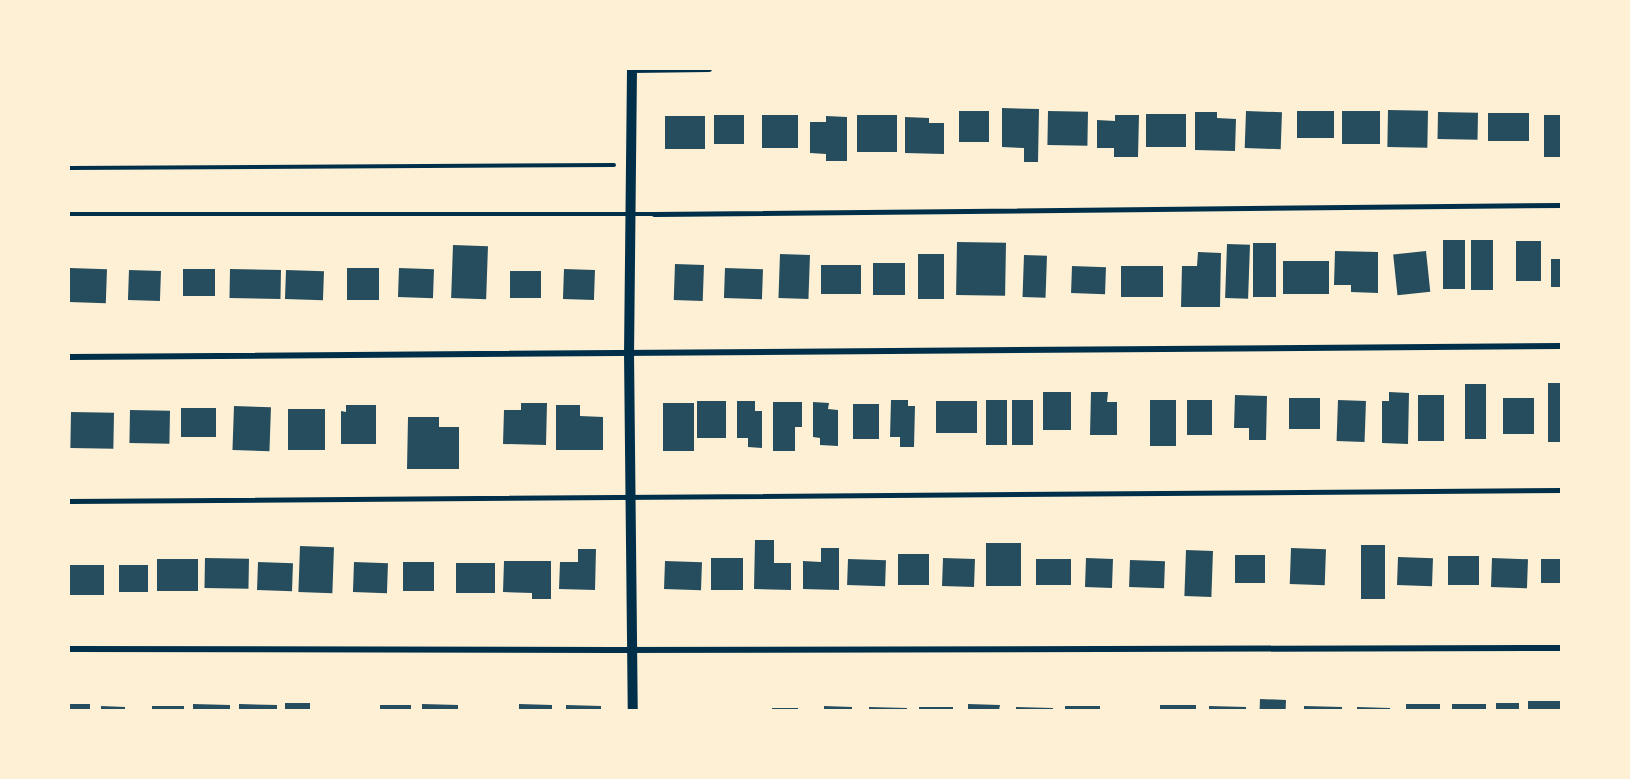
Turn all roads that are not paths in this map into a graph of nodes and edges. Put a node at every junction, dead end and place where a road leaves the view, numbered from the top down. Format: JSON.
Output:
{"nodes":[{"id":1,"x":632,"y":69,"type":"edge"},
{"id":2,"x":709,"y":69,"type":"edge"},
{"id":3,"x":1561,"y":206,"type":"edge"},
{"id":4,"x":69,"y":214,"type":"edge"},
{"id":5,"x":631,"y":214,"type":"junction"},
{"id":6,"x":1561,"y":346,"type":"edge"},
{"id":7,"x":629,"y":352,"type":"junction"},
{"id":8,"x":69,"y":357,"type":"edge"},
{"id":9,"x":1561,"y":490,"type":"edge"},
{"id":10,"x":631,"y":497,"type":"junction"},
{"id":11,"x":69,"y":501,"type":"edge"},
{"id":12,"x":1561,"y":648,"type":"edge"},
{"id":13,"x":69,"y":649,"type":"edge"},
{"id":14,"x":633,"y":650,"type":"junction"},
{"id":15,"x":633,"y":710,"type":"edge"}],
"edges":[{"from":1,"to":2,"type":"street"},
{"from":1,"to":5,"type":"street"},
{"from":3,"to":5,"type":"lane"},
{"from":4,"to":5,"type":"lane"},
{"from":5,"to":7,"type":"street"},
{"from":6,"to":7,"type":"street"},
{"from":7,"to":8,"type":"street"},
{"from":7,"to":10,"type":"street"},
{"from":9,"to":10,"type":"lane"},
{"from":10,"to":11,"type":"lane"},
{"from":10,"to":14,"type":"street"},
{"from":12,"to":14,"type":"street"},
{"from":13,"to":14,"type":"street"},
{"from":14,"to":15,"type":"street"}]}
